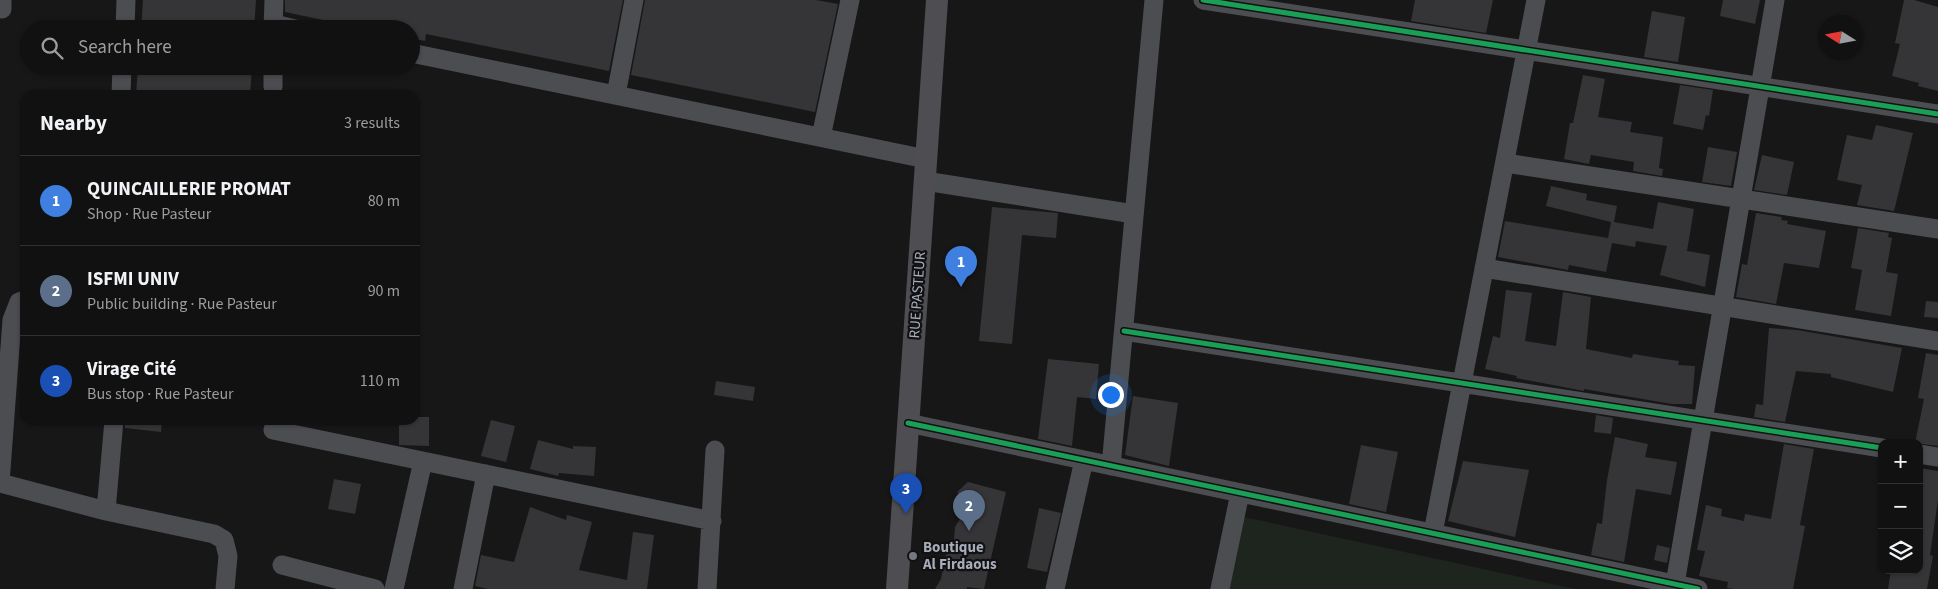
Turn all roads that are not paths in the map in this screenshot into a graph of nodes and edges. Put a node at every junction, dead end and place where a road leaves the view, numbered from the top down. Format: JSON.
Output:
{"nodes":[{"id":1,"x":126,"y":0,"type":"edge"},
{"id":2,"x":274,"y":0,"type":"edge"},
{"id":3,"x":634,"y":0,"type":"edge"},
{"id":4,"x":850,"y":0,"type":"edge"},
{"id":5,"x":937,"y":0,"type":"edge"},
{"id":6,"x":1154,"y":0,"type":"edge"},
{"id":7,"x":1203,"y":0,"type":"edge"},
{"id":8,"x":1536,"y":0,"type":"edge"},
{"id":9,"x":1775,"y":0,"type":"edge"},
{"id":10,"x":125,"y":20,"type":"edge"},
{"id":11,"x":274,"y":20,"type":"edge"},
{"id":12,"x":1526,"y":51,"type":"junction"},
{"id":13,"x":420,"y":55,"type":"edge"},
{"id":14,"x":122,"y":75,"type":"edge"},
{"id":15,"x":273,"y":75,"type":"edge"},
{"id":16,"x":273,"y":86,"type":"dead end"},
{"id":17,"x":1760,"y":87,"type":"junction"},
{"id":18,"x":121,"y":90,"type":"edge"},
{"id":19,"x":616,"y":95,"type":"junction"},
{"id":20,"x":1938,"y":114,"type":"edge"},
{"id":21,"x":821,"y":137,"type":"junction"},
{"id":22,"x":926,"y":159,"type":"junction"},
{"id":23,"x":1505,"y":163,"type":"junction"},
{"id":24,"x":925,"y":182,"type":"junction"},
{"id":25,"x":1741,"y":199,"type":"junction"},
{"id":26,"x":1134,"y":214,"type":"junction"},
{"id":27,"x":1938,"y":228,"type":"edge"},
{"id":28,"x":1484,"y":268,"type":"junction"},
{"id":29,"x":20,"y":302,"type":"edge"},
{"id":30,"x":1722,"y":306,"type":"junction"},
{"id":31,"x":1124,"y":331,"type":"junction"},
{"id":32,"x":1938,"y":341,"type":"edge"},
{"id":33,"x":1462,"y":383,"type":"junction"},
{"id":34,"x":1703,"y":421,"type":"junction"},
{"id":35,"x":908,"y":423,"type":"junction"},
{"id":36,"x":114,"y":425,"type":"edge"},
{"id":37,"x":273,"y":430,"type":"dead end"},
{"id":38,"x":1878,"y":447,"type":"edge"},
{"id":39,"x":716,"y":450,"type":"dead end"},
{"id":40,"x":1923,"y":455,"type":"edge"},
{"id":41,"x":1938,"y":457,"type":"edge"},
{"id":42,"x":1084,"y":460,"type":"junction"},
{"id":43,"x":423,"y":461,"type":"junction"},
{"id":44,"x":1111,"y":466,"type":"junction"},
{"id":45,"x":486,"y":474,"type":"junction"},
{"id":46,"x":0,"y":483,"type":"edge"},
{"id":47,"x":1240,"y":492,"type":"junction"},
{"id":48,"x":106,"y":511,"type":"junction"},
{"id":49,"x":712,"y":521,"type":"junction"},
{"id":50,"x":1433,"y":533,"type":"junction"},
{"id":51,"x":282,"y":565,"type":"dead end"},
{"id":52,"x":1687,"y":587,"type":"edge"},
{"id":53,"x":225,"y":589,"type":"edge"},
{"id":54,"x":375,"y":589,"type":"edge"},
{"id":55,"x":394,"y":589,"type":"edge"},
{"id":56,"x":463,"y":589,"type":"edge"},
{"id":57,"x":707,"y":589,"type":"edge"},
{"id":58,"x":897,"y":589,"type":"edge"},
{"id":59,"x":1055,"y":589,"type":"edge"},
{"id":60,"x":1220,"y":589,"type":"edge"}],
"edges":[{"from":1,"to":10,"type":"street"},
{"from":2,"to":11,"type":"street"},
{"from":3,"to":19,"type":"street"},
{"from":4,"to":21,"type":"street"},
{"from":5,"to":22,"type":"main road","name":"RUE PASTEUR"},
{"from":6,"to":26,"type":"street"},
{"from":7,"to":12,"type":"street"},
{"from":8,"to":12,"type":"street"},
{"from":9,"to":17,"type":"street"},
{"from":12,"to":17,"type":"street"},
{"from":12,"to":23,"type":"street"},
{"from":13,"to":19,"type":"street"},
{"from":14,"to":18,"type":"street"},
{"from":15,"to":16,"type":"street"},
{"from":17,"to":20,"type":"street"},
{"from":17,"to":25,"type":"street"},
{"from":19,"to":21,"type":"street"},
{"from":21,"to":22,"type":"street"},
{"from":22,"to":24,"type":"main road","name":"RUE PASTEUR"},
{"from":23,"to":25,"type":"street"},
{"from":23,"to":28,"type":"street"},
{"from":24,"to":26,"type":"street"},
{"from":24,"to":35,"type":"main road","name":"RUE PASTEUR"},
{"from":25,"to":27,"type":"street"},
{"from":25,"to":30,"type":"street"},
{"from":26,"to":31,"type":"street"},
{"from":28,"to":30,"type":"street"},
{"from":28,"to":33,"type":"street"},
{"from":29,"to":46,"type":"street"},
{"from":30,"to":32,"type":"street"},
{"from":30,"to":34,"type":"street"},
{"from":31,"to":33,"type":"street"},
{"from":31,"to":44,"type":"street"},
{"from":33,"to":34,"type":"street"},
{"from":33,"to":50,"type":"street"},
{"from":34,"to":38,"type":"street"},
{"from":34,"to":52,"type":"street"},
{"from":35,"to":42,"type":"street"},
{"from":35,"to":58,"type":"main road","name":"RUE PASTEUR"},
{"from":36,"to":48,"type":"street"},
{"from":37,"to":43,"type":"street"},
{"from":39,"to":49,"type":"street"},
{"from":40,"to":41,"type":"street"},
{"from":42,"to":44,"type":"street"},
{"from":42,"to":59,"type":"street"},
{"from":43,"to":45,"type":"street"},
{"from":43,"to":55,"type":"street"},
{"from":44,"to":47,"type":"street"},
{"from":45,"to":49,"type":"street"},
{"from":45,"to":56,"type":"street"},
{"from":46,"to":48,"type":"street"},
{"from":47,"to":50,"type":"street"},
{"from":47,"to":60,"type":"street"},
{"from":48,"to":53,"type":"street"},
{"from":49,"to":57,"type":"street"},
{"from":50,"to":52,"type":"street"},
{"from":51,"to":54,"type":"street"}]}
